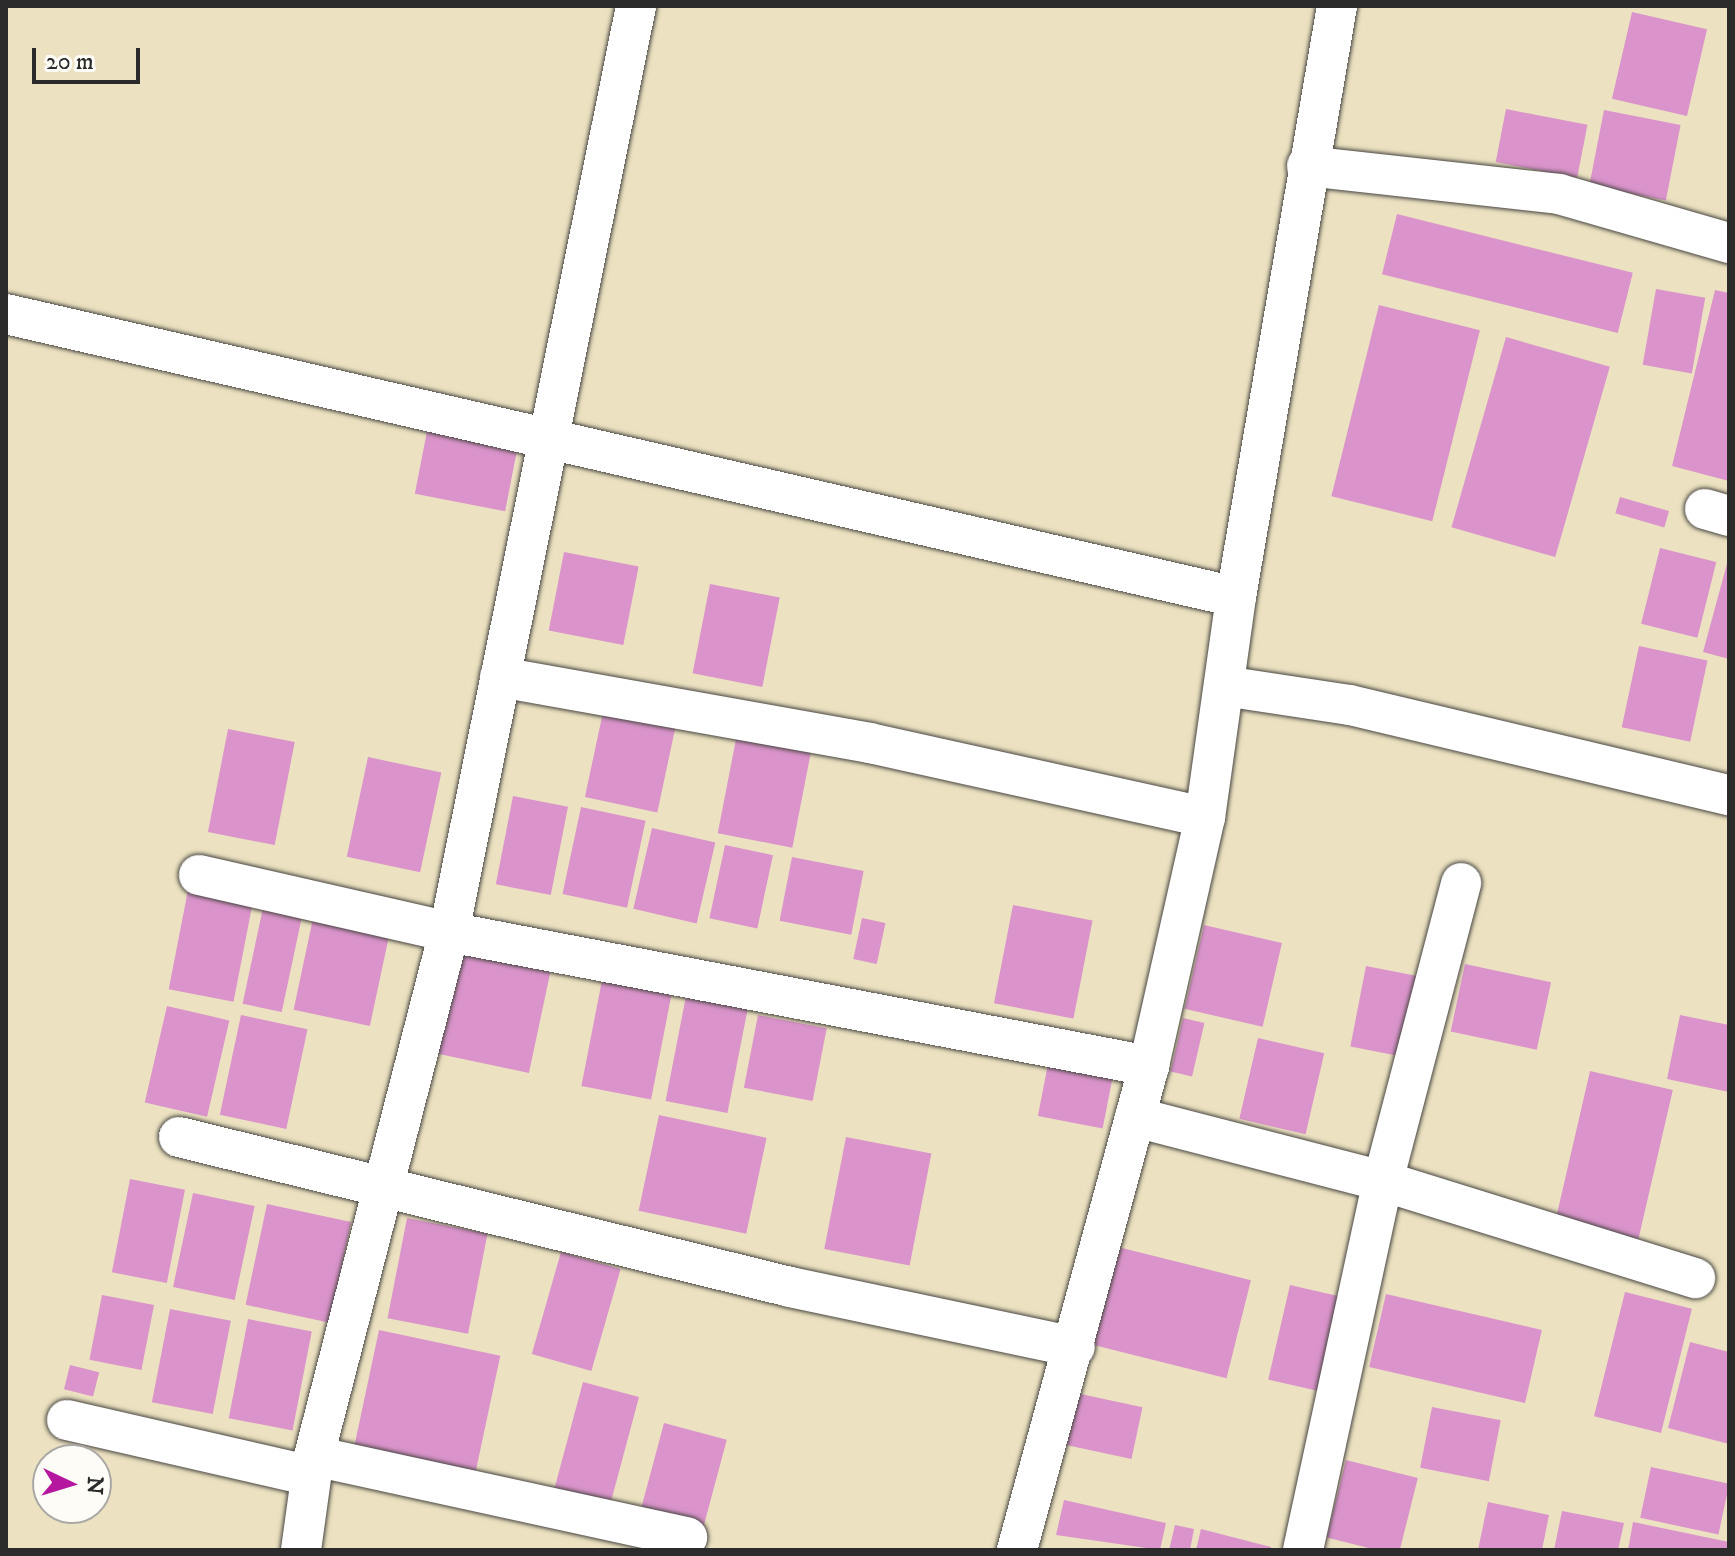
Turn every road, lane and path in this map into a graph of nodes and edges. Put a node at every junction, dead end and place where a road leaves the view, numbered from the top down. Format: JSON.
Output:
{"nodes":[{"id":1,"x":636,"y":6,"type":"edge"},
{"id":2,"x":1337,"y":6,"type":"edge"},
{"id":3,"x":1307,"y":166,"type":"junction"},
{"id":4,"x":1729,"y":243,"type":"edge"},
{"id":5,"x":6,"y":314,"type":"edge"},
{"id":6,"x":545,"y":436,"type":"junction"},
{"id":7,"x":1236,"y":597,"type":"junction"},
{"id":8,"x":500,"y":677,"type":"junction"},
{"id":9,"x":1224,"y":686,"type":"junction"},
{"id":10,"x":1729,"y":795,"type":"edge"},
{"id":11,"x":1205,"y":817,"type":"junction"},
{"id":12,"x":199,"y":875,"type":"dead end"},
{"id":13,"x":1461,"y":883,"type":"dead end"},
{"id":14,"x":449,"y":932,"type":"junction"},
{"id":15,"x":1149,"y":1066,"type":"junction"},
{"id":16,"x":1135,"y":1117,"type":"junction"},
{"id":17,"x":179,"y":1137,"type":"dead end"},
{"id":18,"x":1383,"y":1181,"type":"junction"},
{"id":19,"x":382,"y":1189,"type":"junction"},
{"id":20,"x":1695,"y":1278,"type":"dead end"},
{"id":21,"x":1075,"y":1347,"type":"junction"},
{"id":22,"x":67,"y":1420,"type":"dead end"},
{"id":23,"x":312,"y":1466,"type":"junction"},
{"id":24,"x":687,"y":1537,"type":"dead end"},
{"id":25,"x":301,"y":1550,"type":"edge"},
{"id":26,"x":1017,"y":1550,"type":"edge"},
{"id":27,"x":1303,"y":1550,"type":"edge"}],
"edges":[{"from":1,"to":6,"type":"street"},
{"from":2,"to":3,"type":"street"},
{"from":3,"to":4,"type":"street"},
{"from":3,"to":7,"type":"street"},
{"from":5,"to":6,"type":"street"},
{"from":6,"to":7,"type":"street"},
{"from":6,"to":8,"type":"street"},
{"from":7,"to":9,"type":"street"},
{"from":8,"to":11,"type":"street"},
{"from":8,"to":14,"type":"street"},
{"from":9,"to":10,"type":"street"},
{"from":9,"to":11,"type":"street"},
{"from":11,"to":15,"type":"street"},
{"from":12,"to":14,"type":"street"},
{"from":13,"to":18,"type":"street"},
{"from":14,"to":15,"type":"street"},
{"from":14,"to":19,"type":"street"},
{"from":15,"to":16,"type":"street"},
{"from":16,"to":18,"type":"street"},
{"from":16,"to":21,"type":"street"},
{"from":17,"to":19,"type":"street"},
{"from":18,"to":20,"type":"street"},
{"from":18,"to":27,"type":"street"},
{"from":19,"to":21,"type":"street"},
{"from":19,"to":23,"type":"street"},
{"from":21,"to":26,"type":"street"},
{"from":22,"to":23,"type":"street"},
{"from":23,"to":24,"type":"street"},
{"from":23,"to":25,"type":"street"}]}
